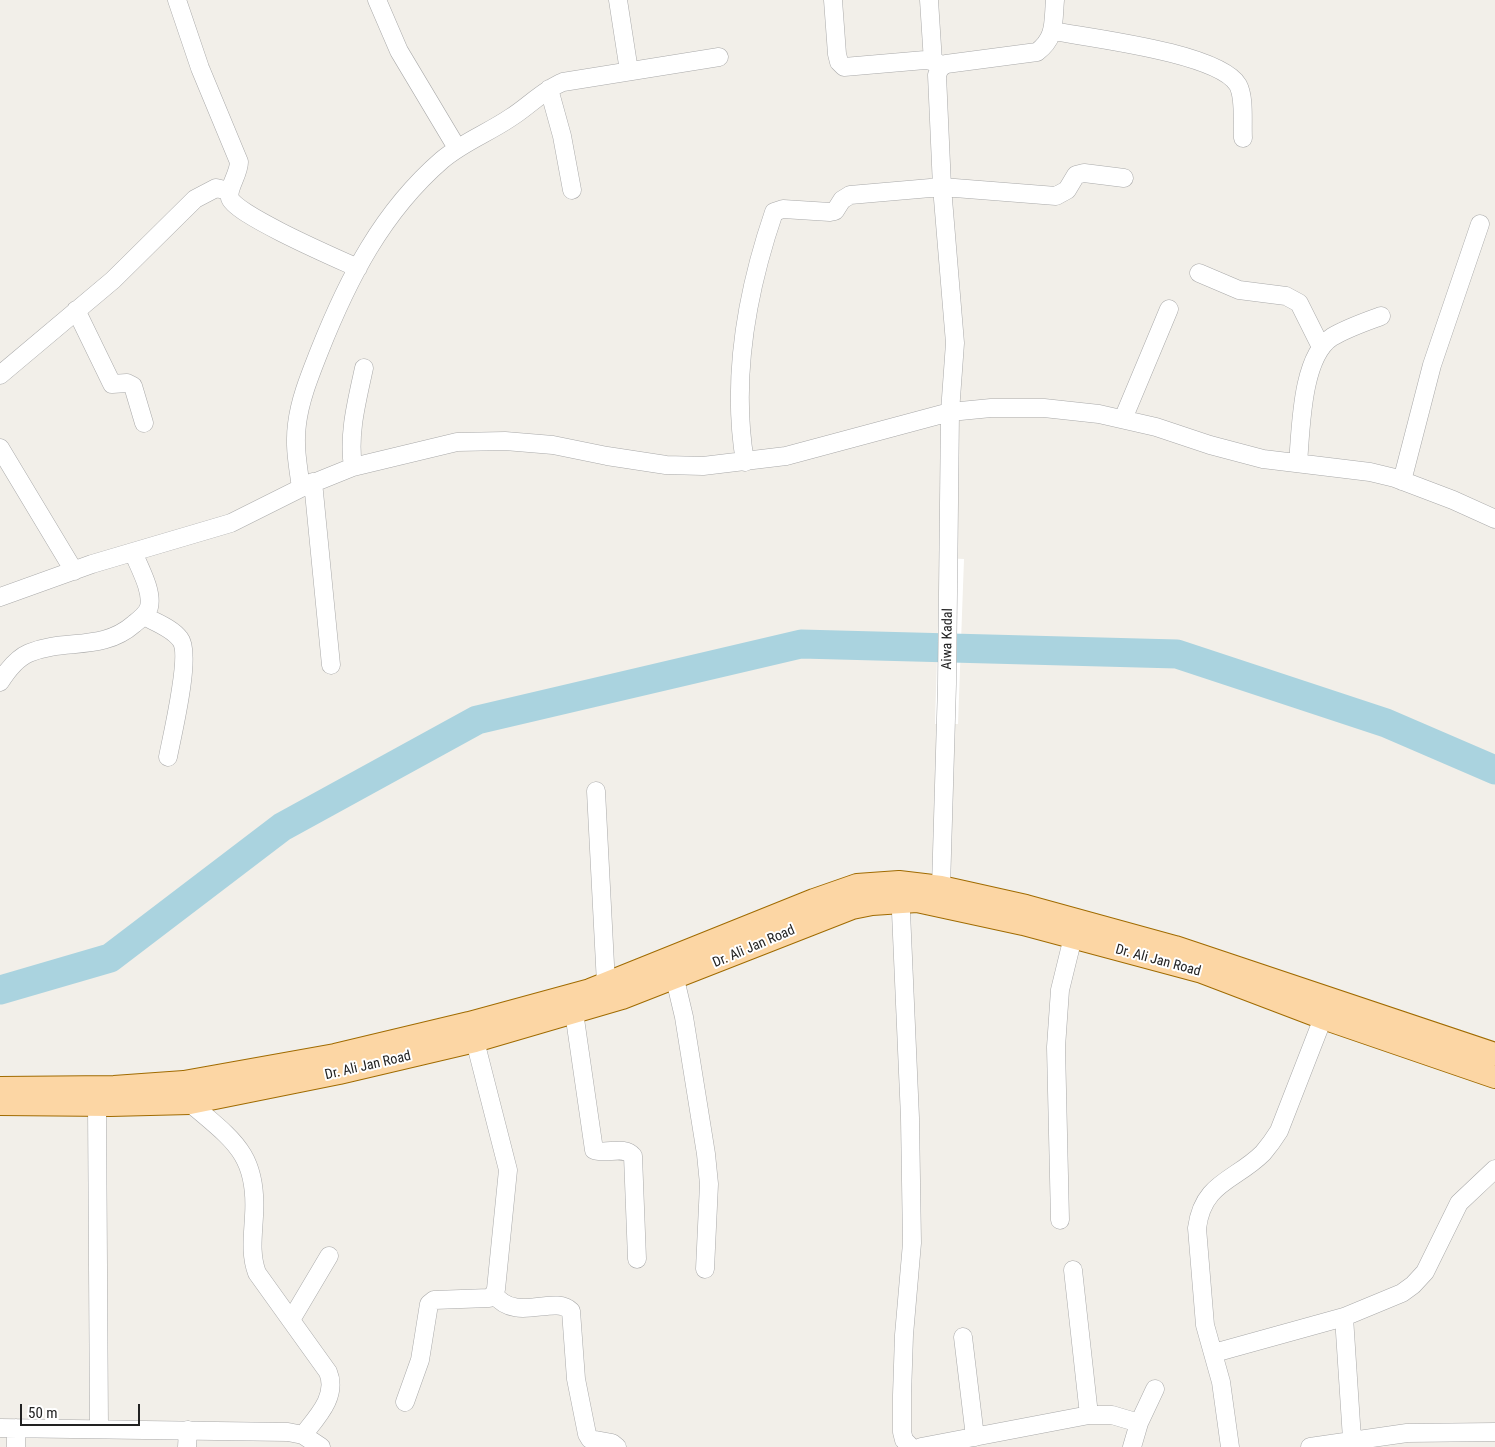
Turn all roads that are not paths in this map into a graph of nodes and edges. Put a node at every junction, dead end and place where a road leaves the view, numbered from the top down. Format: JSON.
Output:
{"nodes":[{"id":1,"x":177,"y":0,"type":"edge"},
{"id":2,"x":377,"y":0,"type":"edge"},
{"id":3,"x":618,"y":0,"type":"edge"},
{"id":4,"x":833,"y":0,"type":"edge"},
{"id":5,"x":929,"y":0,"type":"edge"},
{"id":6,"x":1055,"y":0,"type":"edge"},
{"id":7,"x":1053,"y":31,"type":"junction"},
{"id":8,"x":719,"y":57,"type":"dead end"},
{"id":9,"x":938,"y":64,"type":"junction"},
{"id":10,"x":629,"y":70,"type":"junction"},
{"id":11,"x":549,"y":89,"type":"junction"},
{"id":12,"x":1243,"y":138,"type":"dead end"},
{"id":13,"x":457,"y":148,"type":"junction"},
{"id":14,"x":1124,"y":178,"type":"dead end"},
{"id":15,"x":942,"y":187,"type":"junction"},
{"id":16,"x":572,"y":190,"type":"dead end"},
{"id":17,"x":230,"y":191,"type":"junction"},
{"id":18,"x":1480,"y":224,"type":"dead end"},
{"id":19,"x":358,"y":268,"type":"junction"},
{"id":20,"x":1199,"y":273,"type":"dead end"},
{"id":21,"x":1169,"y":309,"type":"dead end"},
{"id":22,"x":76,"y":310,"type":"junction"},
{"id":23,"x":1381,"y":316,"type":"dead end"},
{"id":24,"x":1321,"y":347,"type":"junction"},
{"id":25,"x":364,"y":368,"type":"dead end"},
{"id":26,"x":0,"y":375,"type":"edge"},
{"id":27,"x":950,"y":412,"type":"junction"},
{"id":28,"x":1123,"y":419,"type":"junction"},
{"id":29,"x":144,"y":424,"type":"dead end"},
{"id":30,"x":0,"y":448,"type":"edge"},
{"id":31,"x":745,"y":462,"type":"junction"},
{"id":32,"x":1298,"y":463,"type":"junction"},
{"id":33,"x":353,"y":468,"type":"junction"},
{"id":34,"x":1402,"y":481,"type":"junction"},
{"id":35,"x":307,"y":485,"type":"junction"},
{"id":36,"x":1495,"y":519,"type":"edge"},
{"id":37,"x":133,"y":552,"type":"junction"},
{"id":38,"x":74,"y":571,"type":"junction"},
{"id":39,"x":0,"y":597,"type":"edge"},
{"id":40,"x":144,"y":616,"type":"junction"},
{"id":41,"x":331,"y":665,"type":"dead end"},
{"id":42,"x":0,"y":682,"type":"edge"},
{"id":43,"x":168,"y":757,"type":"dead end"},
{"id":44,"x":596,"y":791,"type":"dead end"},
{"id":45,"x":940,"y":887,"type":"junction"},
{"id":46,"x":900,"y":892,"type":"junction"},
{"id":47,"x":1073,"y":937,"type":"junction"},
{"id":48,"x":675,"y":979,"type":"junction"},
{"id":49,"x":606,"y":984,"type":"junction"},
{"id":50,"x":574,"y":1012,"type":"junction"},
{"id":51,"x":1323,"y":1018,"type":"junction"},
{"id":52,"x":475,"y":1041,"type":"junction"},
{"id":53,"x":1495,"y":1054,"type":"edge"},
{"id":54,"x":1495,"y":1077,"type":"edge"},
{"id":55,"x":0,"y":1088,"type":"edge"},
{"id":56,"x":190,"y":1103,"type":"junction"},
{"id":57,"x":0,"y":1104,"type":"edge"},
{"id":58,"x":97,"y":1105,"type":"junction"},
{"id":59,"x":1495,"y":1169,"type":"edge"},
{"id":60,"x":1060,"y":1220,"type":"dead end"},
{"id":61,"x":329,"y":1256,"type":"dead end"},
{"id":62,"x":637,"y":1259,"type":"dead end"},
{"id":63,"x":705,"y":1270,"type":"dead end"},
{"id":64,"x":1073,"y":1270,"type":"dead end"},
{"id":65,"x":494,"y":1294,"type":"junction"},
{"id":66,"x":1344,"y":1317,"type":"junction"},
{"id":67,"x":291,"y":1320,"type":"junction"},
{"id":68,"x":963,"y":1337,"type":"dead end"},
{"id":69,"x":1214,"y":1353,"type":"junction"},
{"id":70,"x":1155,"y":1388,"type":"dead end"},
{"id":71,"x":405,"y":1402,"type":"dead end"},
{"id":72,"x":1089,"y":1415,"type":"junction"},
{"id":73,"x":1139,"y":1423,"type":"junction"},
{"id":74,"x":8,"y":1428,"type":"edge"},
{"id":75,"x":99,"y":1429,"type":"junction"},
{"id":76,"x":1495,"y":1432,"type":"edge"},
{"id":77,"x":304,"y":1435,"type":"junction"},
{"id":78,"x":975,"y":1438,"type":"junction"},
{"id":79,"x":188,"y":1439,"type":"edge"},
{"id":80,"x":1352,"y":1439,"type":"junction"},
{"id":81,"x":1458,"y":1440,"type":"edge"},
{"id":82,"x":912,"y":1446,"type":"edge"},
{"id":83,"x":16,"y":1447,"type":"edge"},
{"id":84,"x":321,"y":1447,"type":"edge"},
{"id":85,"x":617,"y":1447,"type":"edge"},
{"id":86,"x":1132,"y":1447,"type":"edge"},
{"id":87,"x":1230,"y":1447,"type":"edge"},
{"id":88,"x":1310,"y":1447,"type":"edge"}],
"edges":[{"from":1,"to":17,"type":"street"},
{"from":2,"to":13,"type":"street"},
{"from":3,"to":10,"type":"street"},
{"from":4,"to":9,"type":"street"},
{"from":5,"to":9,"type":"street","name":"Aiwa Kadal"},
{"from":6,"to":7,"type":"street"},
{"from":7,"to":9,"type":"street"},
{"from":7,"to":12,"type":"street"},
{"from":8,"to":10,"type":"street"},
{"from":9,"to":15,"type":"street","name":"Aiwa Kadal"},
{"from":10,"to":11,"type":"street"},
{"from":11,"to":13,"type":"street"},
{"from":11,"to":16,"type":"street"},
{"from":13,"to":19,"type":"street"},
{"from":14,"to":15,"type":"street"},
{"from":15,"to":27,"type":"street","name":"Aiwa Kadal"},
{"from":15,"to":31,"type":"street"},
{"from":17,"to":19,"type":"street"},
{"from":17,"to":22,"type":"street"},
{"from":18,"to":34,"type":"street"},
{"from":19,"to":35,"type":"street"},
{"from":20,"to":24,"type":"street"},
{"from":21,"to":28,"type":"street"},
{"from":22,"to":26,"type":"street"},
{"from":22,"to":29,"type":"street"},
{"from":23,"to":24,"type":"street"},
{"from":24,"to":32,"type":"street"},
{"from":25,"to":33,"type":"street"},
{"from":27,"to":28,"type":"street"},
{"from":27,"to":31,"type":"street"},
{"from":27,"to":45,"type":"street","name":"Aiwa Kadal"},
{"from":28,"to":32,"type":"street"},
{"from":30,"to":38,"type":"street"},
{"from":31,"to":33,"type":"street"},
{"from":32,"to":34,"type":"street"},
{"from":33,"to":35,"type":"street"},
{"from":34,"to":36,"type":"street"},
{"from":35,"to":37,"type":"street"},
{"from":35,"to":41,"type":"street"},
{"from":37,"to":38,"type":"street"},
{"from":37,"to":40,"type":"street"},
{"from":38,"to":39,"type":"street"},
{"from":40,"to":42,"type":"street"},
{"from":40,"to":43,"type":"street"},
{"from":44,"to":49,"type":"street"},
{"from":45,"to":46,"type":"main road","name":"Dr. Ali Jan Road"},
{"from":45,"to":53,"type":"main road","name":"Dr. Ali Jan Road"},
{"from":46,"to":47,"type":"main road","name":"Dr. Ali Jan Road"},
{"from":46,"to":48,"type":"main road","name":"Dr. Ali Jan Road"},
{"from":46,"to":49,"type":"main road","name":"Dr. Ali Jan Road"},
{"from":46,"to":82,"type":"street"},
{"from":47,"to":51,"type":"main road","name":"Dr. Ali Jan Road"},
{"from":47,"to":60,"type":"street"},
{"from":48,"to":50,"type":"main road","name":"Dr. Ali Jan Road"},
{"from":48,"to":63,"type":"street"},
{"from":49,"to":55,"type":"main road","name":"Dr. Ali Jan Road"},
{"from":50,"to":52,"type":"main road","name":"Dr. Ali Jan Road"},
{"from":50,"to":62,"type":"street"},
{"from":51,"to":54,"type":"main road","name":"Dr. Ali Jan Road"},
{"from":51,"to":69,"type":"street"},
{"from":52,"to":56,"type":"main road","name":"Dr. Ali Jan Road"},
{"from":52,"to":65,"type":"street"},
{"from":56,"to":58,"type":"main road","name":"Dr. Ali Jan Road"},
{"from":56,"to":67,"type":"street"},
{"from":57,"to":58,"type":"main road","name":"Dr. Ali Jan Road"},
{"from":58,"to":75,"type":"street"},
{"from":59,"to":66,"type":"street"},
{"from":61,"to":67,"type":"street"},
{"from":64,"to":72,"type":"street"},
{"from":65,"to":71,"type":"street"},
{"from":65,"to":85,"type":"street"},
{"from":66,"to":69,"type":"street"},
{"from":66,"to":80,"type":"street"},
{"from":67,"to":77,"type":"street"},
{"from":68,"to":78,"type":"street"},
{"from":69,"to":87,"type":"street"},
{"from":70,"to":73,"type":"street"},
{"from":72,"to":73,"type":"street"},
{"from":72,"to":78,"type":"street"},
{"from":73,"to":86,"type":"street"},
{"from":74,"to":75,"type":"street"},
{"from":74,"to":83,"type":"street"},
{"from":75,"to":79,"type":"street"},
{"from":76,"to":81,"type":"street"},
{"from":77,"to":79,"type":"street"},
{"from":77,"to":84,"type":"street"},
{"from":78,"to":82,"type":"street"},
{"from":80,"to":81,"type":"street"},
{"from":80,"to":88,"type":"street"}]}
